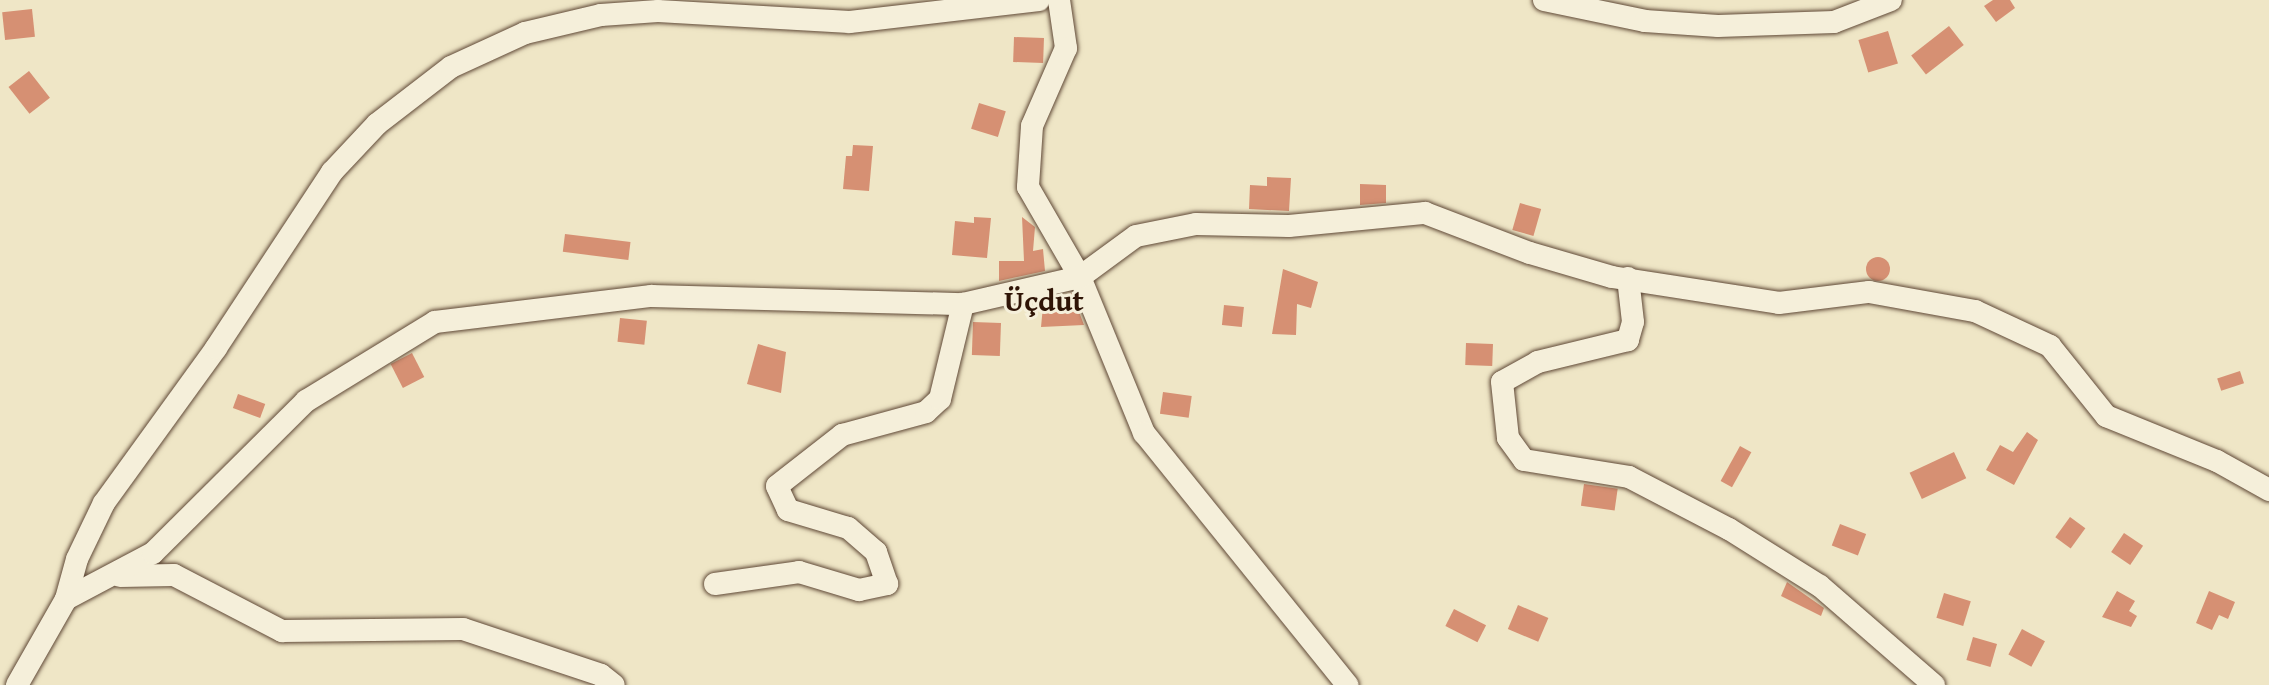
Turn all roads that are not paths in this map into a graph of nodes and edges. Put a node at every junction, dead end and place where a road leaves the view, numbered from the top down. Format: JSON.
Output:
{"nodes":[{"id":1,"x":1039,"y":0,"type":"edge"},
{"id":2,"x":1059,"y":0,"type":"edge"},
{"id":3,"x":1544,"y":0,"type":"edge"},
{"id":4,"x":1891,"y":0,"type":"edge"},
{"id":5,"x":1080,"y":277,"type":"junction"},
{"id":6,"x":1628,"y":278,"type":"junction"},
{"id":7,"x":963,"y":304,"type":"junction"},
{"id":8,"x":2269,"y":490,"type":"edge"},
{"id":9,"x":114,"y":577,"type":"junction"},
{"id":10,"x":715,"y":584,"type":"dead end"},
{"id":11,"x":66,"y":599,"type":"junction"},
{"id":12,"x":17,"y":685,"type":"edge"},
{"id":13,"x":614,"y":685,"type":"edge"},
{"id":14,"x":1347,"y":685,"type":"edge"},
{"id":15,"x":1934,"y":685,"type":"edge"}],
"edges":[{"from":1,"to":11,"type":"street"},
{"from":2,"to":5,"type":"street"},
{"from":3,"to":4,"type":"street"},
{"from":5,"to":6,"type":"street"},
{"from":5,"to":7,"type":"street"},
{"from":5,"to":14,"type":"street"},
{"from":6,"to":8,"type":"street"},
{"from":6,"to":15,"type":"street"},
{"from":7,"to":9,"type":"street"},
{"from":7,"to":10,"type":"street"},
{"from":9,"to":11,"type":"street"},
{"from":9,"to":13,"type":"street"},
{"from":11,"to":12,"type":"street"}]}
